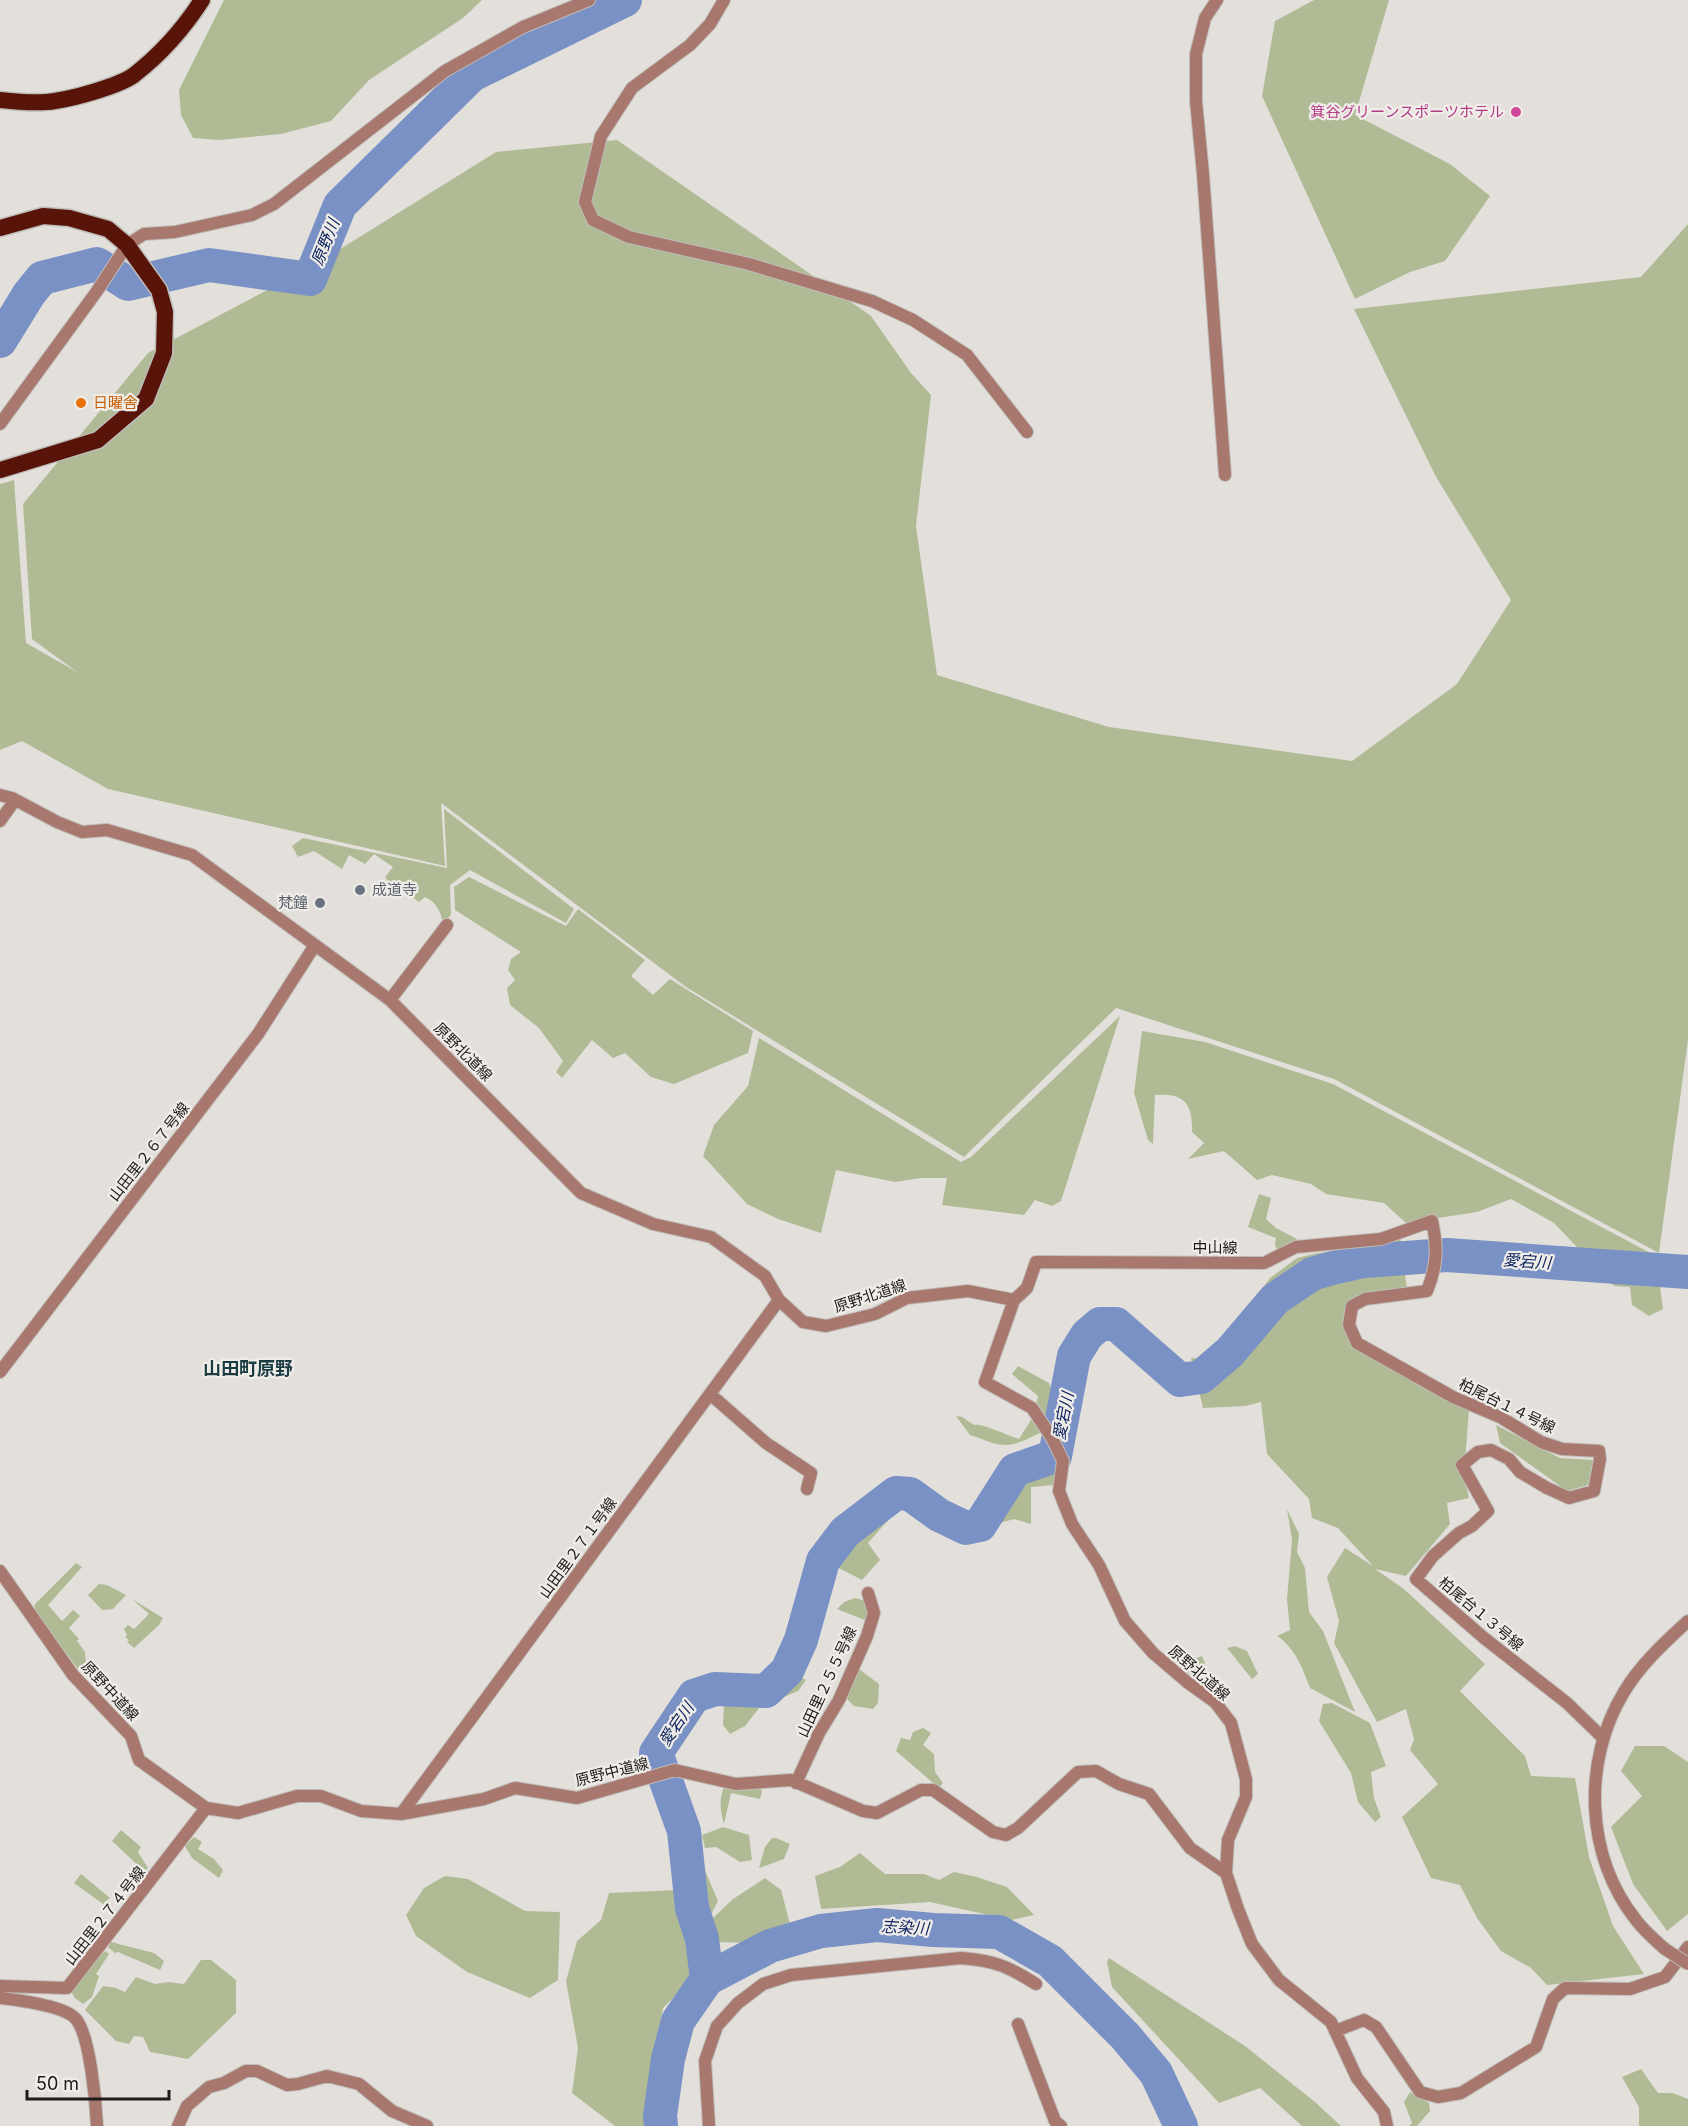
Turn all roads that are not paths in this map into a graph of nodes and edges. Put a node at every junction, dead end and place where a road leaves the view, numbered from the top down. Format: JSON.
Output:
{"nodes":[{"id":1,"x":202,"y":0,"type":"edge"},
{"id":2,"x":589,"y":0,"type":"edge"},
{"id":3,"x":724,"y":0,"type":"edge"},
{"id":4,"x":1218,"y":0,"type":"edge"},
{"id":5,"x":0,"y":100,"type":"edge"},
{"id":6,"x":0,"y":228,"type":"edge"},
{"id":7,"x":127,"y":246,"type":"junction"},
{"id":8,"x":0,"y":424,"type":"edge"},
{"id":9,"x":1027,"y":432,"type":"dead end"},
{"id":10,"x":0,"y":470,"type":"edge"},
{"id":11,"x":1225,"y":475,"type":"dead end"},
{"id":12,"x":0,"y":795,"type":"edge"},
{"id":13,"x":15,"y":800,"type":"junction"},
{"id":14,"x":0,"y":821,"type":"edge"},
{"id":15,"x":447,"y":925,"type":"dead end"},
{"id":16,"x":315,"y":945,"type":"junction"},
{"id":17,"x":390,"y":1000,"type":"junction"},
{"id":18,"x":1432,"y":1221,"type":"joint"},
{"id":19,"x":779,"y":1300,"type":"junction"},
{"id":20,"x":1014,"y":1300,"type":"junction"},
{"id":21,"x":0,"y":1371,"type":"edge"},
{"id":22,"x":710,"y":1394,"type":"junction"},
{"id":23,"x":807,"y":1489,"type":"dead end"},
{"id":24,"x":1488,"y":1511,"type":"joint"},
{"id":25,"x":0,"y":1571,"type":"edge"},
{"id":26,"x":868,"y":1593,"type":"dead end"},
{"id":27,"x":1688,"y":1621,"type":"edge"},
{"id":28,"x":1602,"y":1737,"type":"junction"},
{"id":29,"x":796,"y":1783,"type":"junction"},
{"id":30,"x":206,"y":1808,"type":"junction"},
{"id":31,"x":401,"y":1814,"type":"junction"},
{"id":32,"x":1226,"y":1873,"type":"junction"},
{"id":33,"x":1688,"y":1947,"type":"edge"},
{"id":34,"x":1688,"y":1964,"type":"edge"},
{"id":35,"x":1036,"y":1983,"type":"dead end"},
{"id":36,"x":0,"y":1986,"type":"edge"},
{"id":37,"x":0,"y":1998,"type":"edge"},
{"id":38,"x":1018,"y":2024,"type":"dead end"},
{"id":39,"x":1335,"y":2031,"type":"junction"},
{"id":40,"x":97,"y":2126,"type":"edge"},
{"id":41,"x":178,"y":2126,"type":"edge"},
{"id":42,"x":427,"y":2126,"type":"edge"},
{"id":43,"x":709,"y":2126,"type":"edge"},
{"id":44,"x":1061,"y":2126,"type":"edge"},
{"id":45,"x":1387,"y":2126,"type":"edge"}],
"edges":[{"from":1,"to":5,"type":"highway"},
{"from":2,"to":7,"type":"street"},
{"from":3,"to":9,"type":"street"},
{"from":4,"to":11,"type":"street"},
{"from":6,"to":7,"type":"highway"},
{"from":7,"to":8,"type":"street"},
{"from":7,"to":10,"type":"highway"},
{"from":12,"to":13,"type":"street","name":"原野北道線"},
{"from":13,"to":14,"type":"street"},
{"from":13,"to":16,"type":"street","name":"原野北道線"},
{"from":15,"to":17,"type":"street"},
{"from":16,"to":17,"type":"street","name":"原野北道線"},
{"from":16,"to":21,"type":"street","name":"山田里２６７号線"},
{"from":17,"to":19,"type":"street","name":"原野北道線"},
{"from":18,"to":20,"type":"street","name":"中山線"},
{"from":18,"to":24,"type":"street","name":"柏尾台１４号線"},
{"from":19,"to":20,"type":"street","name":"原野北道線"},
{"from":19,"to":22,"type":"street","name":"山田里２７１号線"},
{"from":20,"to":32,"type":"street","name":"原野北道線"},
{"from":22,"to":23,"type":"street"},
{"from":22,"to":31,"type":"street","name":"山田里２７１号線"},
{"from":24,"to":28,"type":"street","name":"柏尾台１３号線"},
{"from":25,"to":30,"type":"street","name":"原野中道線"},
{"from":26,"to":29,"type":"street","name":"山田里２５５号線"},
{"from":27,"to":28,"type":"street"},
{"from":28,"to":34,"type":"street","bridge":true},
{"from":29,"to":31,"type":"street","name":"原野中道線"},
{"from":29,"to":32,"type":"street","name":"原野中道線"},
{"from":30,"to":31,"type":"street","name":"原野中道線"},
{"from":30,"to":36,"type":"street","name":"山田里２７４号線"},
{"from":32,"to":39,"type":"street","name":"原野北道線"},
{"from":33,"to":39,"type":"street"},
{"from":35,"to":43,"type":"street"},
{"from":37,"to":40,"type":"street"},
{"from":38,"to":44,"type":"street"},
{"from":39,"to":45,"type":"street","name":"原野北道線"},
{"from":41,"to":42,"type":"street"}]}
